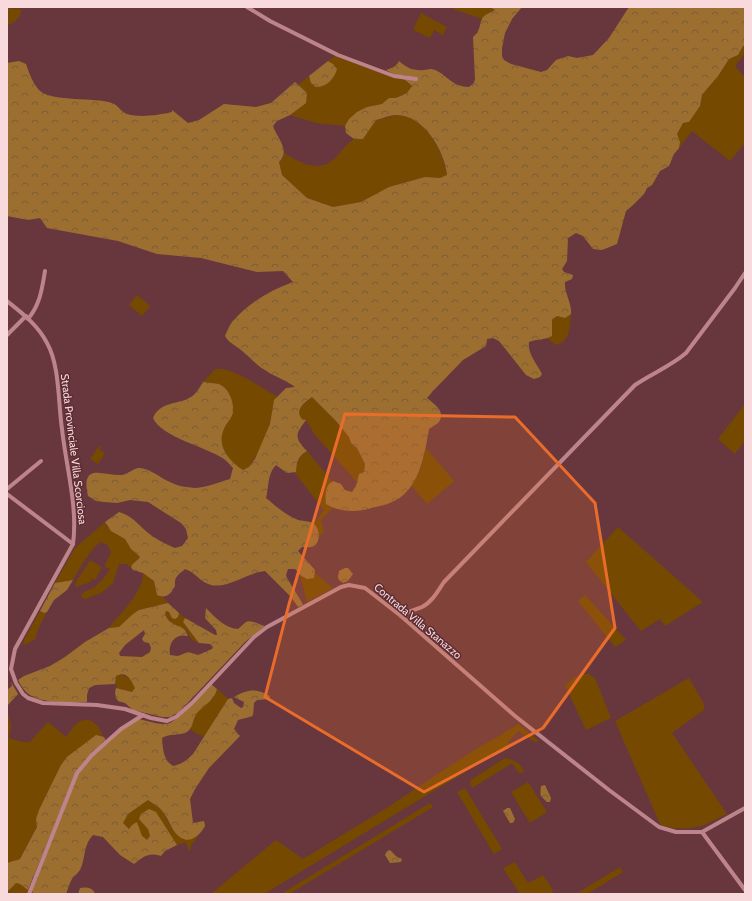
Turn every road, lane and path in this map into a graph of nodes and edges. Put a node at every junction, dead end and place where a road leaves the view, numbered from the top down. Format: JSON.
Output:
{"nodes":[{"id":1,"x":247,"y":7,"type":"edge"},
{"id":2,"x":416,"y":79,"type":"dead end"},
{"id":3,"x":45,"y":271,"type":"dead end"},
{"id":4,"x":745,"y":273,"type":"edge"},
{"id":5,"x":7,"y":301,"type":"edge"},
{"id":6,"x":27,"y":318,"type":"junction"},
{"id":7,"x":7,"y":335,"type":"edge"},
{"id":8,"x":41,"y":461,"type":"dead end"},
{"id":9,"x":7,"y":489,"type":"edge"},
{"id":10,"x":7,"y":494,"type":"edge"},
{"id":11,"x":73,"y":544,"type":"junction"},
{"id":12,"x":401,"y":616,"type":"junction"},
{"id":13,"x":23,"y":694,"type":"joint"},
{"id":14,"x":143,"y":715,"type":"junction"},
{"id":15,"x":745,"y":808,"type":"edge"},
{"id":16,"x":702,"y":832,"type":"junction"},
{"id":17,"x":745,"y":890,"type":"edge"},
{"id":18,"x":29,"y":894,"type":"edge"}],
"edges":[{"from":1,"to":2,"type":"street"},
{"from":3,"to":6,"type":"street"},
{"from":4,"to":12,"type":"street"},
{"from":5,"to":6,"type":"street","name":"Strada Provinciale Villa Scorciosa"},
{"from":6,"to":7,"type":"street"},
{"from":6,"to":11,"type":"street","name":"Strada Provinciale Villa Scorciosa"},
{"from":8,"to":9,"type":"street"},
{"from":10,"to":11,"type":"street"},
{"from":11,"to":13,"type":"street","name":"Strada Provinciale Villa Scorciosa"},
{"from":12,"to":14,"type":"street","name":"Contrada Villa Stanazzo"},
{"from":12,"to":16,"type":"street","name":"Contrada Villa Stanazzo"},
{"from":13,"to":14,"type":"street","name":"Contrada Villa Stanazzo"},
{"from":14,"to":18,"type":"street"},
{"from":15,"to":16,"type":"street"},
{"from":16,"to":17,"type":"street"}]}
